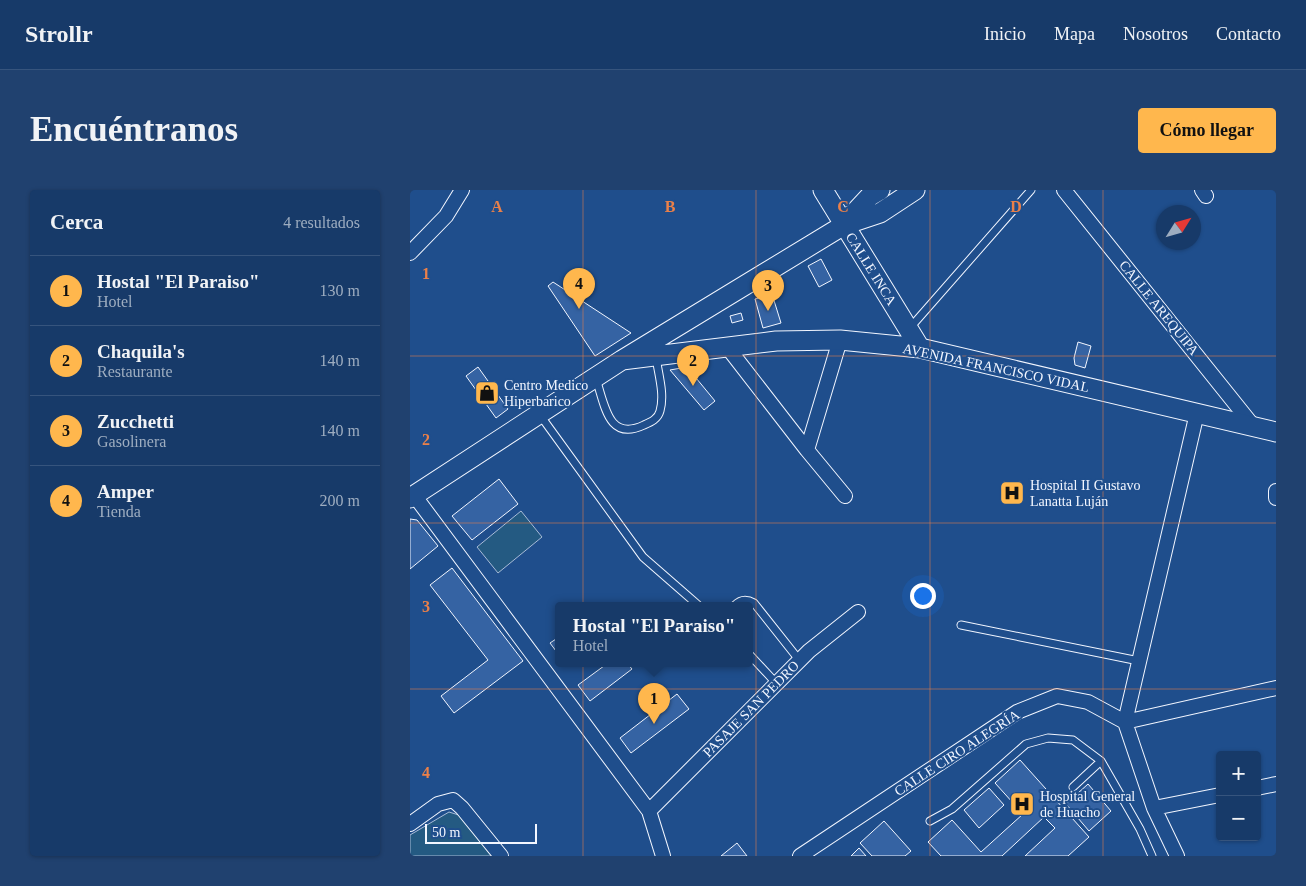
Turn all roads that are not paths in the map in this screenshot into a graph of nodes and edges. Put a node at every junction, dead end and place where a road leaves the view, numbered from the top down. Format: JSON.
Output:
{"nodes":[{"id":1,"x":462,"y":190,"type":"edge"},
{"id":2,"x":823,"y":190,"type":"edge"},
{"id":3,"x":880,"y":190,"type":"edge"},
{"id":4,"x":915,"y":190,"type":"edge"},
{"id":5,"x":1030,"y":190,"type":"edge"},
{"id":6,"x":1064,"y":190,"type":"edge"},
{"id":7,"x":844,"y":225,"type":"junction"},
{"id":8,"x":410,"y":253,"type":"edge"},
{"id":9,"x":908,"y":329,"type":"junction"},
{"id":10,"x":840,"y":340,"type":"junction"},
{"id":11,"x":728,"y":348,"type":"junction"},
{"id":12,"x":920,"y":348,"type":"junction"},
{"id":13,"x":656,"y":356,"type":"junction"},
{"id":14,"x":622,"y":360,"type":"junction"},
{"id":15,"x":595,"y":378,"type":"junction"},
{"id":16,"x":1197,"y":413,"type":"junction"},
{"id":17,"x":540,"y":415,"type":"junction"},
{"id":18,"x":1254,"y":427,"type":"junction"},
{"id":19,"x":1276,"y":432,"type":"edge"},
{"id":20,"x":806,"y":450,"type":"junction"},
{"id":21,"x":1276,"y":491,"type":"edge"},
{"id":22,"x":412,"y":496,"type":"edge"},
{"id":23,"x":845,"y":496,"type":"dead end"},
{"id":24,"x":1276,"y":498,"type":"edge"},
{"id":25,"x":695,"y":602,"type":"edge"},
{"id":26,"x":738,"y":602,"type":"edge"},
{"id":27,"x":752,"y":602,"type":"edge"},
{"id":28,"x":753,"y":602,"type":"edge"},
{"id":29,"x":858,"y":612,"type":"dead end"},
{"id":30,"x":961,"y":626,"type":"dead end"},
{"id":31,"x":753,"y":658,"type":"edge"},
{"id":32,"x":800,"y":661,"type":"junction"},
{"id":33,"x":1139,"y":661,"type":"junction"},
{"id":34,"x":776,"y":683,"type":"junction"},
{"id":35,"x":1276,"y":688,"type":"edge"},
{"id":36,"x":1125,"y":722,"type":"junction"},
{"id":37,"x":1102,"y":761,"type":"junction"},
{"id":38,"x":1276,"y":784,"type":"edge"},
{"id":39,"x":1073,"y":787,"type":"dead end"},
{"id":40,"x":1261,"y":787,"type":"edge"},
{"id":41,"x":1216,"y":796,"type":"edge"},
{"id":42,"x":1154,"y":808,"type":"junction"},
{"id":43,"x":649,"y":812,"type":"junction"},
{"id":44,"x":930,"y":820,"type":"dead end"},
{"id":45,"x":410,"y":824,"type":"edge"},
{"id":46,"x":502,"y":856,"type":"edge"},
{"id":47,"x":663,"y":856,"type":"edge"},
{"id":48,"x":800,"y":856,"type":"edge"},
{"id":49,"x":1152,"y":856,"type":"edge"},
{"id":50,"x":1177,"y":856,"type":"edge"}],
"edges":[{"from":1,"to":8,"type":"street"},
{"from":2,"to":7,"type":"street","name":"CALLE INCA"},
{"from":3,"to":7,"type":"street"},
{"from":4,"to":7,"type":"street"},
{"from":5,"to":9,"type":"lane"},
{"from":6,"to":18,"type":"street","name":"CALLE AREQUIPA"},
{"from":7,"to":9,"type":"street","name":"CALLE INCA"},
{"from":7,"to":14,"type":"street"},
{"from":9,"to":12,"type":"street","name":"CALLE INCA"},
{"from":10,"to":11,"type":"street","name":"AVENIDA FRANCISCO VIDAL"},
{"from":10,"to":12,"type":"street","name":"AVENIDA FRANCISCO VIDAL"},
{"from":10,"to":20,"type":"street"},
{"from":11,"to":13,"type":"street","name":"AVENIDA FRANCISCO VIDAL"},
{"from":11,"to":20,"type":"street"},
{"from":12,"to":16,"type":"street","name":"AVENIDA FRANCISCO VIDAL"},
{"from":13,"to":14,"type":"street","name":"AVENIDA FRANCISCO VIDAL"},
{"from":13,"to":15,"type":"lane"},
{"from":14,"to":15,"type":"street"},
{"from":15,"to":17,"type":"street"},
{"from":16,"to":18,"type":"street","name":"AVENIDA FRANCISCO VIDAL"},
{"from":16,"to":33,"type":"street"},
{"from":17,"to":22,"type":"street"},
{"from":17,"to":25,"type":"lane"},
{"from":18,"to":19,"type":"street","name":"AVENIDA FRANCISCO VIDAL"},
{"from":20,"to":23,"type":"street"},
{"from":21,"to":24,"type":"street"},
{"from":22,"to":43,"type":"street"},
{"from":26,"to":27,"type":"lane"},
{"from":28,"to":32,"type":"lane"},
{"from":29,"to":32,"type":"street","name":"PASAJE SAN PEDRO"},
{"from":30,"to":33,"type":"lane"},
{"from":31,"to":34,"type":"lane"},
{"from":32,"to":34,"type":"street","name":"PASAJE SAN PEDRO"},
{"from":33,"to":36,"type":"street"},
{"from":34,"to":43,"type":"street","name":"PASAJE SAN PEDRO"},
{"from":35,"to":36,"type":"street"},
{"from":36,"to":42,"type":"street"},
{"from":36,"to":48,"type":"street","name":"CALLE CIRO ALEGRÍA"},
{"from":37,"to":39,"type":"lane"},
{"from":37,"to":44,"type":"lane"},
{"from":37,"to":49,"type":"lane"},
{"from":38,"to":40,"type":"street"},
{"from":41,"to":42,"type":"street"},
{"from":42,"to":50,"type":"street"},
{"from":43,"to":47,"type":"street"},
{"from":45,"to":46,"type":"street"}]}
